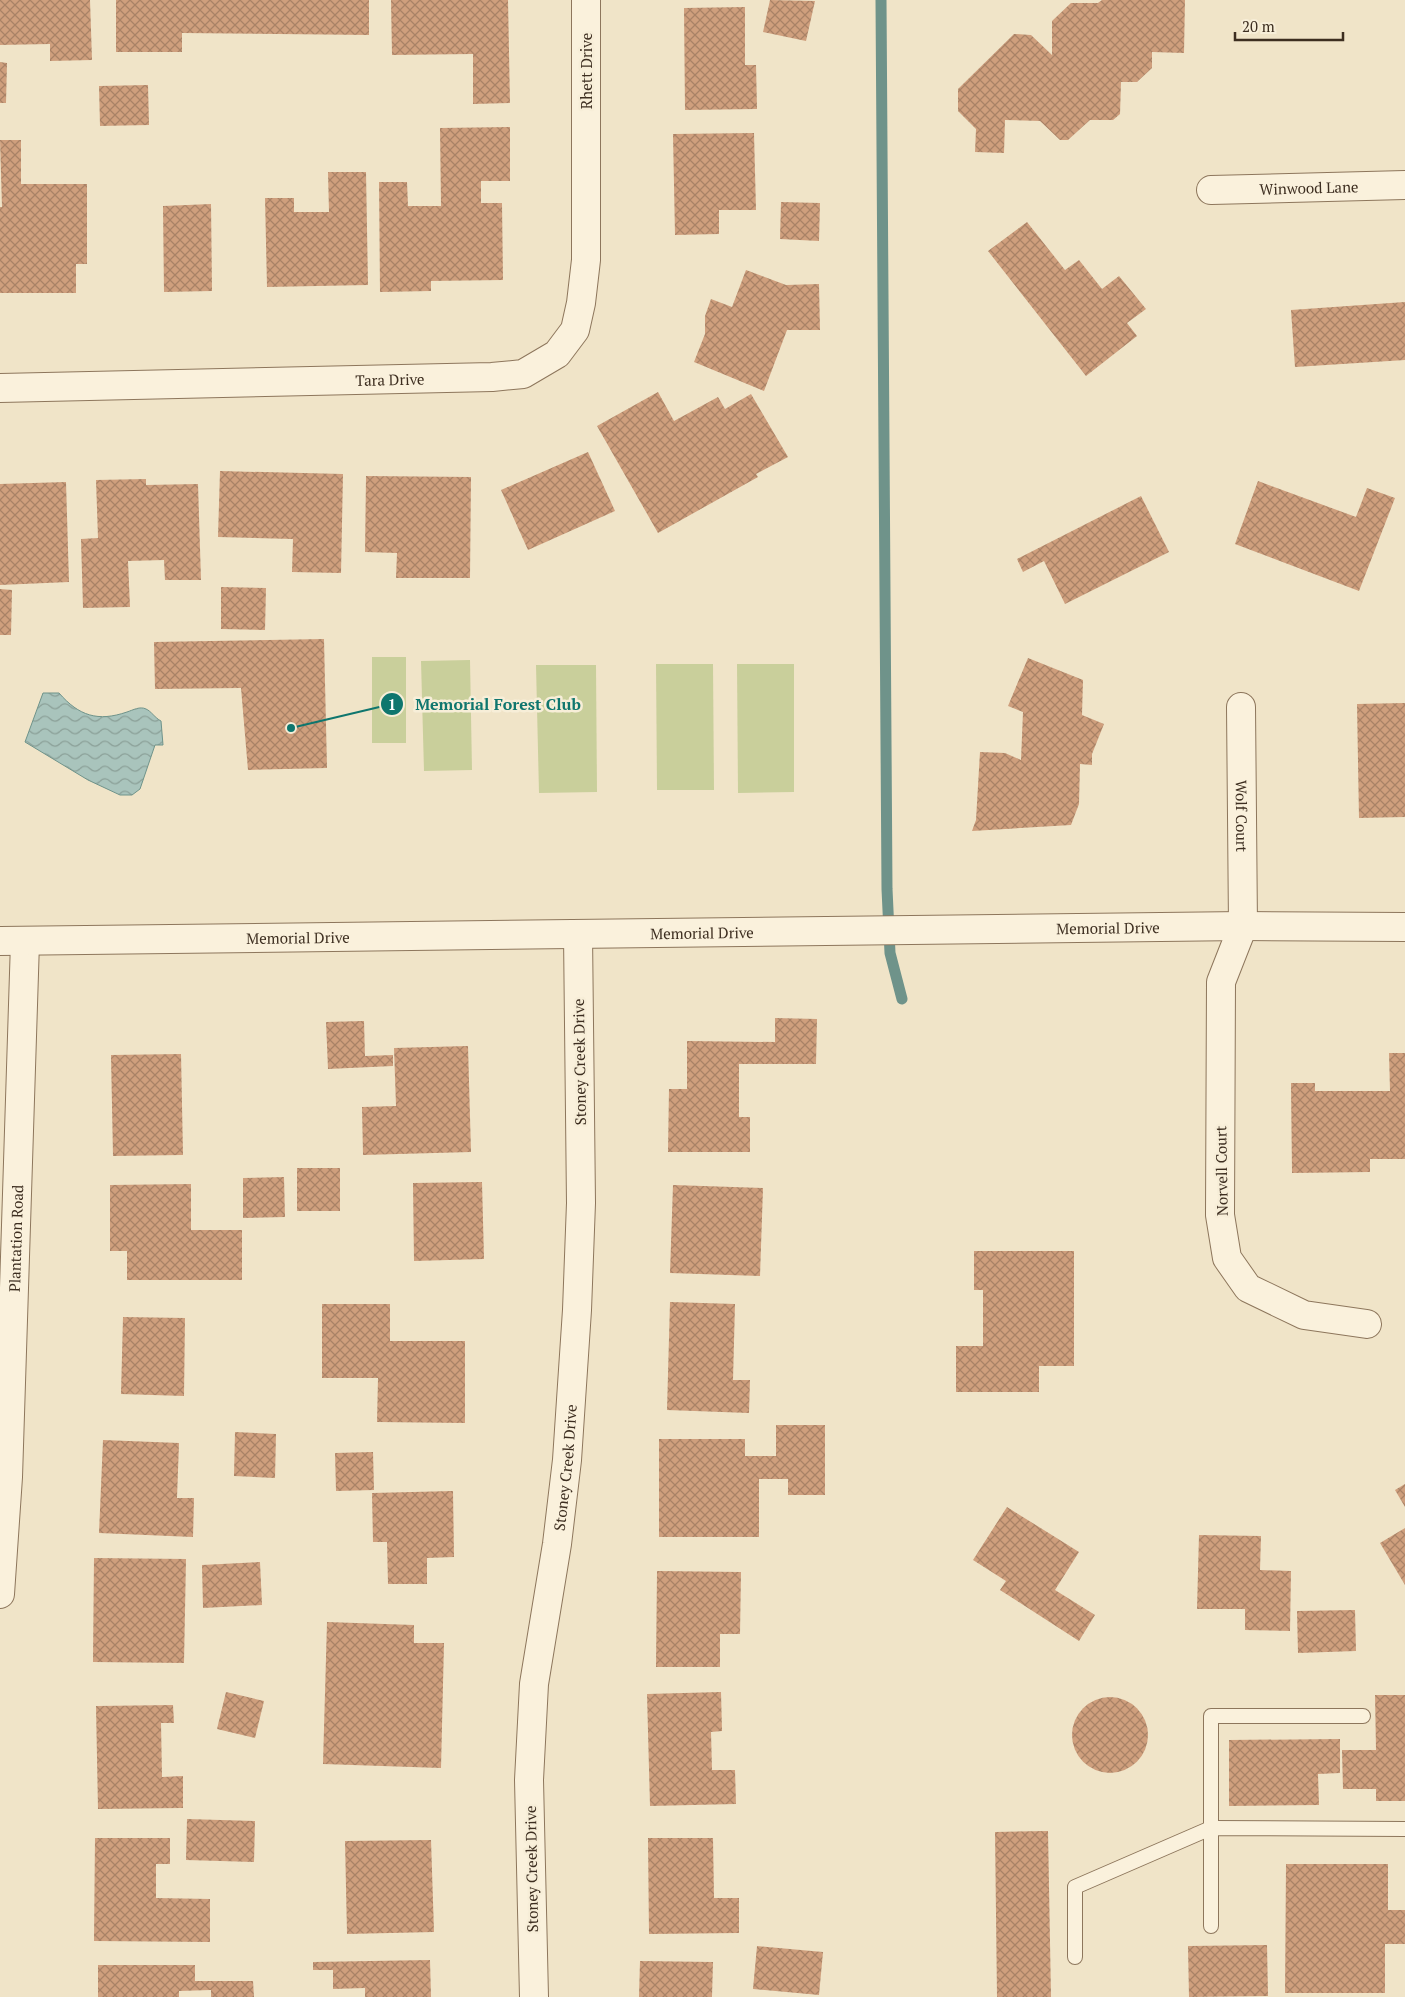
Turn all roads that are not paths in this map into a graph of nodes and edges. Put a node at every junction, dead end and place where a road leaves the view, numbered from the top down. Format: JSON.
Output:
{"nodes":[{"id":1,"x":586,"y":0,"type":"edge"},
{"id":2,"x":586,"y":142,"type":"joint"},
{"id":3,"x":1405,"y":185,"type":"edge"},
{"id":4,"x":1211,"y":190,"type":"dead end"},
{"id":5,"x":0,"y":388,"type":"edge"},
{"id":6,"x":1241,"y":707,"type":"dead end"},
{"id":7,"x":1243,"y":926,"type":"junction"},
{"id":8,"x":1405,"y":927,"type":"edge"},
{"id":9,"x":578,"y":934,"type":"junction"},
{"id":10,"x":12,"y":942,"type":"edge"},
{"id":11,"x":1367,"y":1324,"type":"dead end"},
{"id":12,"x":0,"y":1594,"type":"edge"},
{"id":13,"x":1363,"y":1716,"type":"dead end"},
{"id":14,"x":1211,"y":1828,"type":"junction"},
{"id":15,"x":1405,"y":1829,"type":"edge"},
{"id":16,"x":1211,"y":1926,"type":"dead end"},
{"id":17,"x":1075,"y":1957,"type":"dead end"},
{"id":18,"x":534,"y":1997,"type":"edge"}],
"edges":[{"from":1,"to":2,"type":"street","name":"Rhett Drive"},
{"from":2,"to":5,"type":"street","name":"Tara Drive"},
{"from":3,"to":4,"type":"street","name":"Winwood Lane"},
{"from":6,"to":7,"type":"street","name":"Wolf Court"},
{"from":7,"to":8,"type":"street","name":"Memorial Drive"},
{"from":7,"to":9,"type":"street","name":"Memorial Drive"},
{"from":7,"to":11,"type":"street","name":"Norvell Court"},
{"from":9,"to":10,"type":"street","name":"Memorial Drive"},
{"from":9,"to":18,"type":"street","name":"Stoney Creek Drive"},
{"from":10,"to":12,"type":"street","name":"Plantation Road"},
{"from":13,"to":14,"type":"lane"},
{"from":14,"to":15,"type":"lane"},
{"from":14,"to":16,"type":"lane"},
{"from":14,"to":17,"type":"lane"}]}
